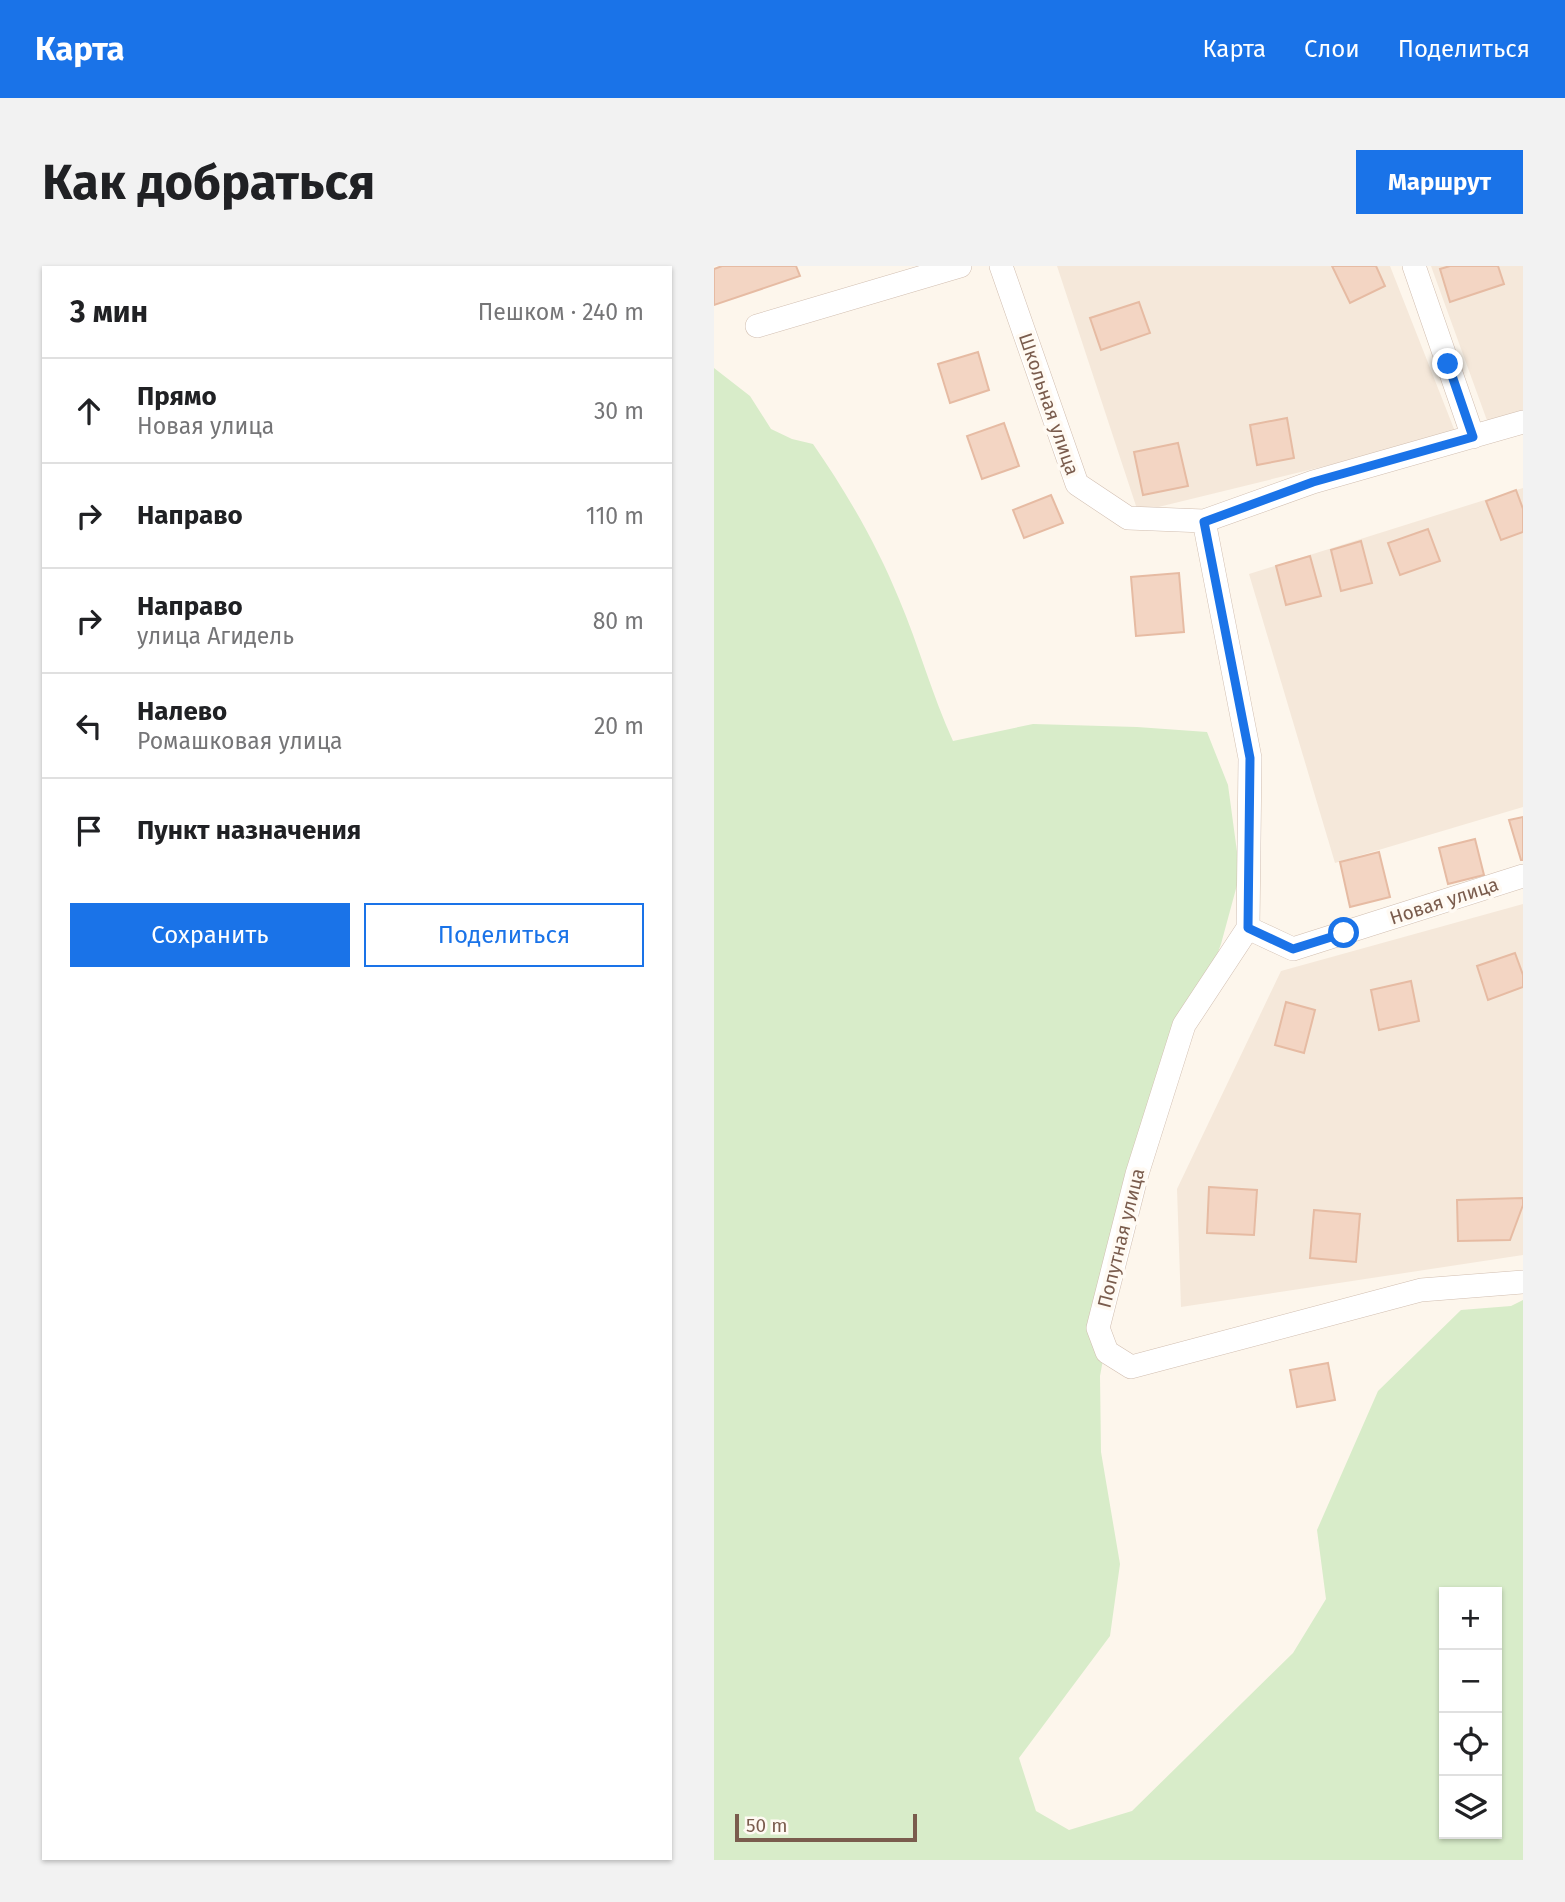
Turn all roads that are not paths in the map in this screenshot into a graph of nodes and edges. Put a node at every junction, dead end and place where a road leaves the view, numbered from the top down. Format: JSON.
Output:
{"nodes":[{"id":1,"x":960,"y":266,"type":"edge"},
{"id":2,"x":1001,"y":266,"type":"edge"},
{"id":3,"x":1414,"y":266,"type":"edge"},
{"id":4,"x":757,"y":326,"type":"dead end"},
{"id":5,"x":1523,"y":422,"type":"edge"},
{"id":6,"x":1473,"y":437,"type":"junction"},
{"id":7,"x":1204,"y":522,"type":"junction"},
{"id":8,"x":1523,"y":876,"type":"edge"},
{"id":9,"x":1248,"y":928,"type":"junction"},
{"id":10,"x":1523,"y":1282,"type":"edge"}],
"edges":[{"from":1,"to":4,"type":"street"},
{"from":2,"to":7,"type":"street","name":"Школьная улица"},
{"from":3,"to":6,"type":"street"},
{"from":5,"to":6,"type":"street"},
{"from":6,"to":7,"type":"street"},
{"from":7,"to":9,"type":"street"},
{"from":8,"to":9,"type":"street","name":"Новая улица"},
{"from":9,"to":10,"type":"street","name":"Попутная улица"}]}
